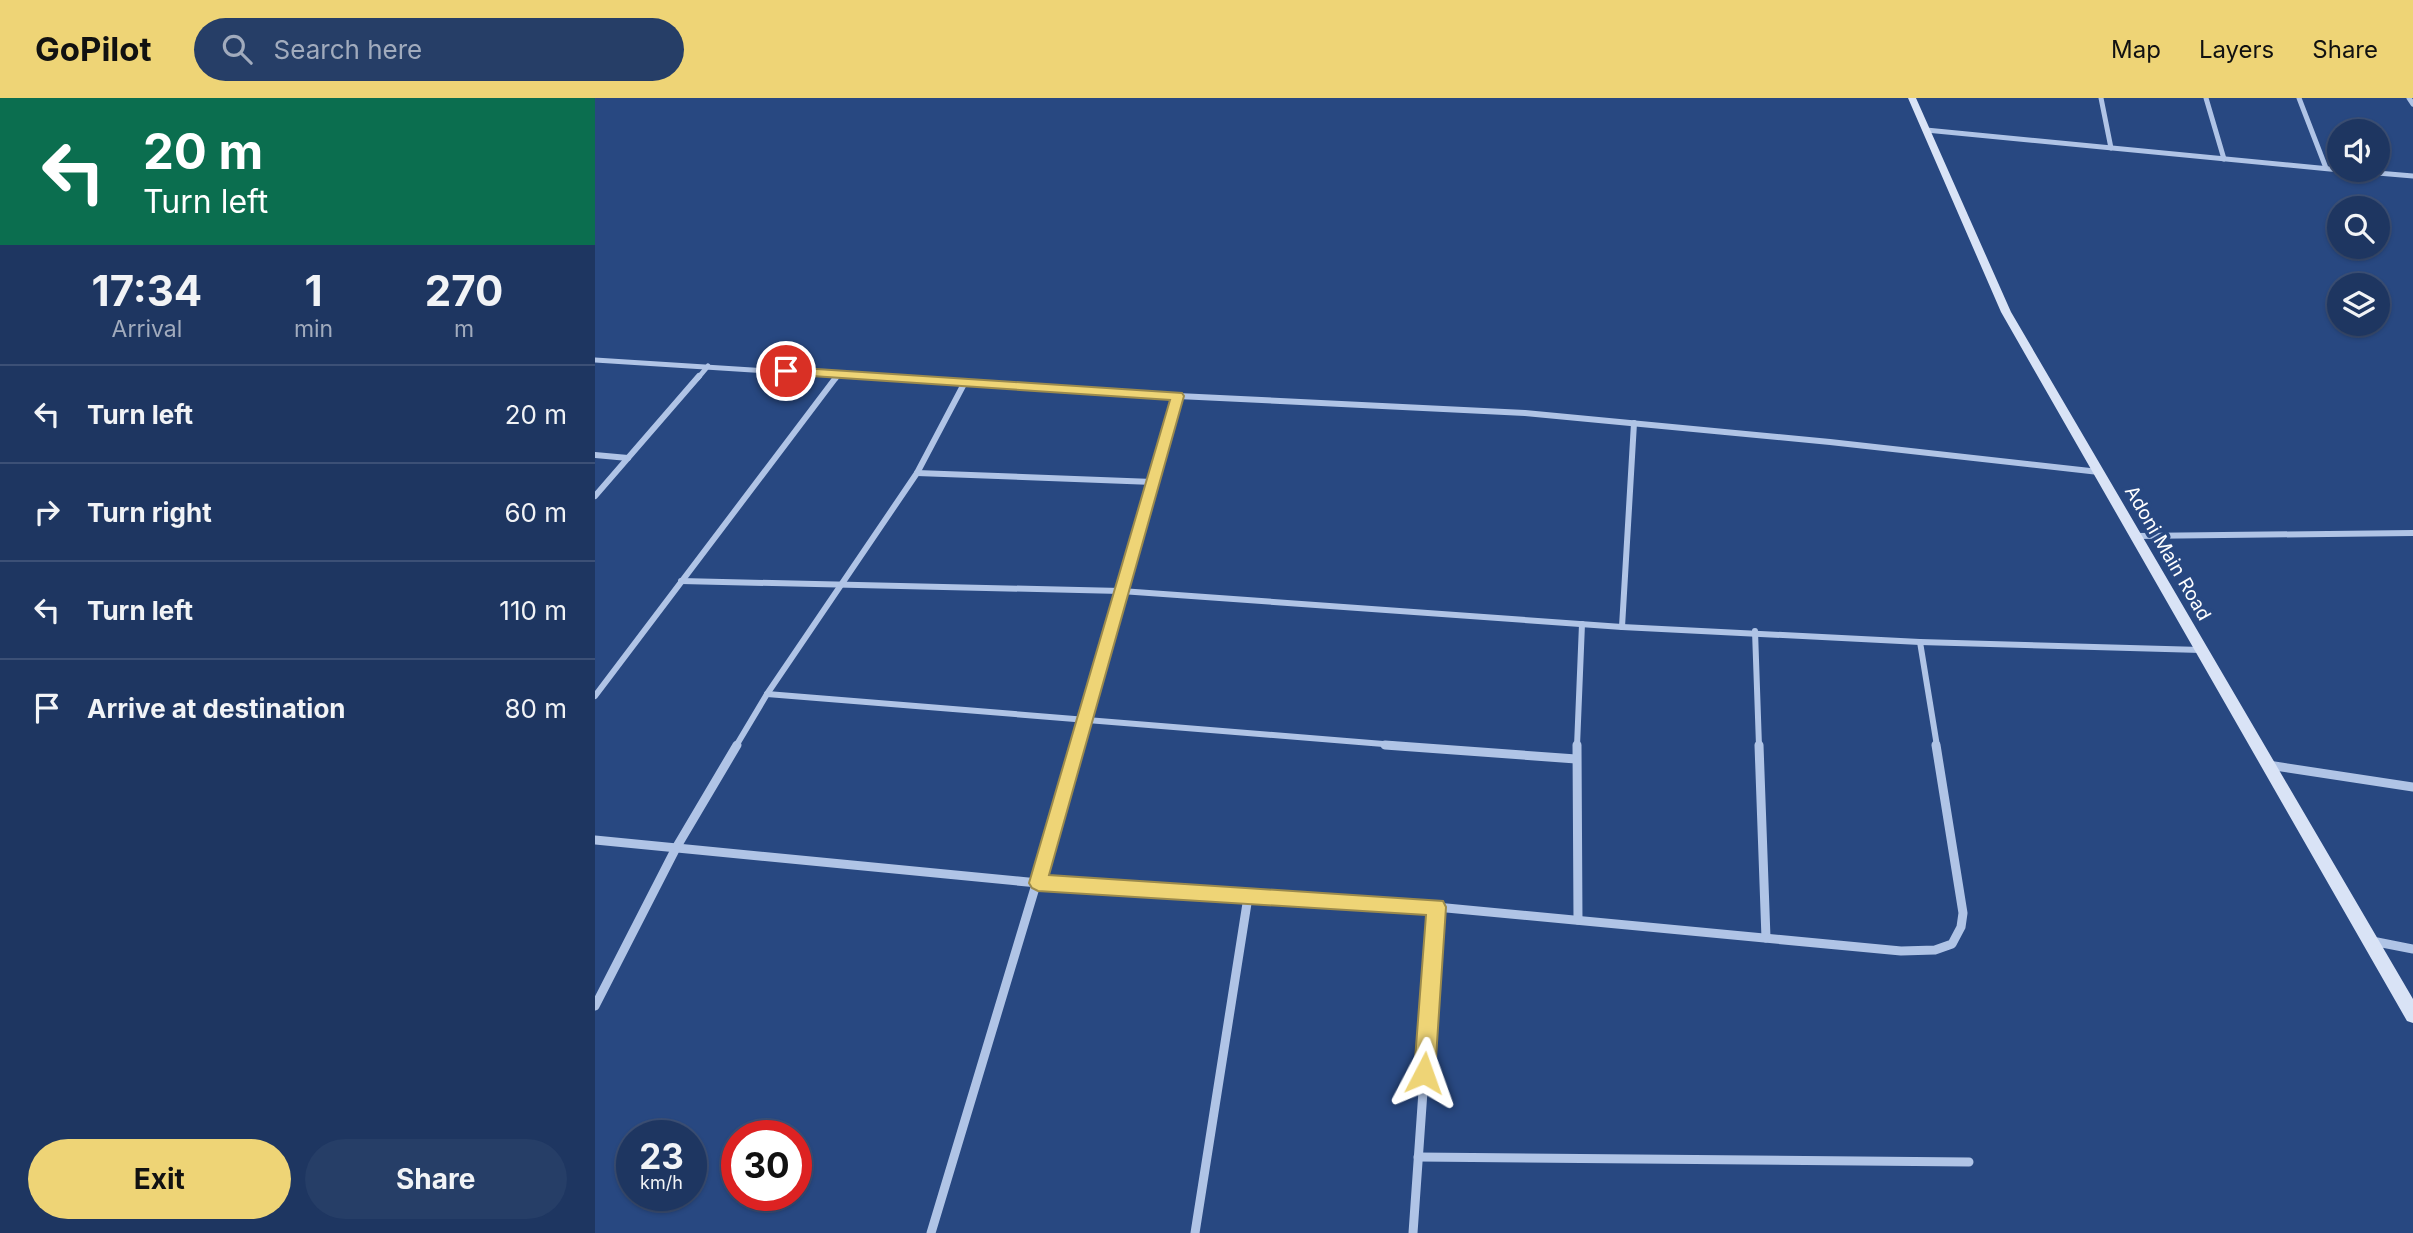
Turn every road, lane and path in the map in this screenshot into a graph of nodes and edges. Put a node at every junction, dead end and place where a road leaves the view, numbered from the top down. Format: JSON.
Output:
{"nodes":[{"id":1,"x":1912,"y":98,"type":"edge"},
{"id":2,"x":2101,"y":98,"type":"edge"},
{"id":3,"x":2206,"y":98,"type":"edge"},
{"id":4,"x":2299,"y":98,"type":"edge"},
{"id":5,"x":2409,"y":98,"type":"edge"},
{"id":6,"x":2413,"y":104,"type":"edge"},
{"id":7,"x":1926,"y":130,"type":"junction"},
{"id":8,"x":2111,"y":148,"type":"junction"},
{"id":9,"x":2224,"y":159,"type":"junction"},
{"id":10,"x":2326,"y":168,"type":"joint"},
{"id":11,"x":2390,"y":174,"type":"edge"},
{"id":12,"x":2413,"y":176,"type":"edge"},
{"id":13,"x":595,"y":360,"type":"edge"},
{"id":14,"x":708,"y":366,"type":"junction"},
{"id":15,"x":838,"y":375,"type":"junction"},
{"id":16,"x":965,"y":382,"type":"junction"},
{"id":17,"x":1178,"y":396,"type":"junction"},
{"id":18,"x":1634,"y":423,"type":"junction"},
{"id":19,"x":595,"y":455,"type":"edge"},
{"id":20,"x":628,"y":458,"type":"junction"},
{"id":21,"x":917,"y":472,"type":"junction"},
{"id":22,"x":2099,"y":472,"type":"junction"},
{"id":23,"x":1153,"y":482,"type":"junction"},
{"id":24,"x":595,"y":496,"type":"edge"},
{"id":25,"x":2413,"y":533,"type":"edge"},
{"id":26,"x":2136,"y":537,"type":"junction"},
{"id":27,"x":681,"y":581,"type":"junction"},
{"id":28,"x":840,"y":584,"type":"junction"},
{"id":29,"x":1121,"y":591,"type":"junction"},
{"id":30,"x":1583,"y":624,"type":"junction"},
{"id":31,"x":1622,"y":627,"type":"junction"},
{"id":32,"x":1755,"y":632,"type":"junction"},
{"id":33,"x":1920,"y":642,"type":"junction"},
{"id":34,"x":2201,"y":650,"type":"junction"},
{"id":35,"x":767,"y":694,"type":"junction"},
{"id":36,"x":595,"y":696,"type":"edge"},
{"id":37,"x":1084,"y":722,"type":"junction"},
{"id":38,"x":1576,"y":759,"type":"junction"},
{"id":39,"x":2268,"y":765,"type":"junction"},
{"id":40,"x":2413,"y":787,"type":"edge"},
{"id":41,"x":595,"y":840,"type":"edge"},
{"id":42,"x":676,"y":848,"type":"junction"},
{"id":43,"x":1038,"y":883,"type":"junction"},
{"id":44,"x":1248,"y":897,"type":"junction"},
{"id":45,"x":1436,"y":907,"type":"junction"},
{"id":46,"x":1578,"y":920,"type":"junction"},
{"id":47,"x":1766,"y":938,"type":"junction"},
{"id":48,"x":2370,"y":941,"type":"junction"},
{"id":49,"x":2413,"y":949,"type":"edge"},
{"id":50,"x":595,"y":1006,"type":"edge"},
{"id":51,"x":2413,"y":1015,"type":"edge"},
{"id":52,"x":1418,"y":1157,"type":"junction"},
{"id":53,"x":1969,"y":1162,"type":"dead end"},
{"id":54,"x":931,"y":1233,"type":"edge"},
{"id":55,"x":1195,"y":1233,"type":"edge"},
{"id":56,"x":1413,"y":1233,"type":"edge"}],
"edges":[{"from":1,"to":7,"type":"street","name":"Adoni Main Road"},
{"from":2,"to":8,"type":"street"},
{"from":3,"to":9,"type":"street"},
{"from":4,"to":10,"type":"street"},
{"from":5,"to":6,"type":"street"},
{"from":7,"to":8,"type":"street"},
{"from":7,"to":22,"type":"street","name":"Adoni Main Road"},
{"from":8,"to":9,"type":"street"},
{"from":9,"to":10,"type":"street"},
{"from":11,"to":12,"type":"street"},
{"from":13,"to":14,"type":"street"},
{"from":14,"to":15,"type":"street"},
{"from":14,"to":20,"type":"street"},
{"from":15,"to":16,"type":"street"},
{"from":15,"to":27,"type":"street"},
{"from":16,"to":17,"type":"street"},
{"from":16,"to":21,"type":"street"},
{"from":17,"to":18,"type":"street"},
{"from":17,"to":23,"type":"street"},
{"from":18,"to":22,"type":"street"},
{"from":18,"to":31,"type":"street"},
{"from":19,"to":20,"type":"street"},
{"from":20,"to":24,"type":"street"},
{"from":21,"to":23,"type":"street"},
{"from":21,"to":28,"type":"street"},
{"from":22,"to":26,"type":"street","name":"Adoni Main Road"},
{"from":23,"to":29,"type":"street"},
{"from":25,"to":26,"type":"street"},
{"from":26,"to":34,"type":"street","name":"Adoni Main Road"},
{"from":27,"to":28,"type":"street"},
{"from":27,"to":36,"type":"street"},
{"from":28,"to":29,"type":"street"},
{"from":28,"to":35,"type":"street"},
{"from":29,"to":30,"type":"street"},
{"from":29,"to":37,"type":"street"},
{"from":30,"to":31,"type":"street"},
{"from":30,"to":38,"type":"street"},
{"from":31,"to":32,"type":"street"},
{"from":32,"to":33,"type":"street"},
{"from":32,"to":47,"type":"street"},
{"from":33,"to":34,"type":"street"},
{"from":33,"to":47,"type":"street"},
{"from":34,"to":39,"type":"street","name":"Adoni Main Road"},
{"from":35,"to":37,"type":"street"},
{"from":35,"to":42,"type":"street"},
{"from":37,"to":38,"type":"street"},
{"from":37,"to":43,"type":"street"},
{"from":38,"to":46,"type":"street"},
{"from":39,"to":40,"type":"street"},
{"from":39,"to":48,"type":"street","name":"Adoni Main Road"},
{"from":41,"to":42,"type":"street"},
{"from":42,"to":43,"type":"street"},
{"from":42,"to":50,"type":"street"},
{"from":43,"to":44,"type":"street"},
{"from":43,"to":54,"type":"street"},
{"from":44,"to":45,"type":"street"},
{"from":44,"to":55,"type":"street"},
{"from":45,"to":46,"type":"street"},
{"from":45,"to":52,"type":"street"},
{"from":46,"to":47,"type":"street"},
{"from":48,"to":49,"type":"street"},
{"from":48,"to":51,"type":"street","name":"Adoni Main Road"},
{"from":52,"to":53,"type":"street"},
{"from":52,"to":56,"type":"street"}]}
